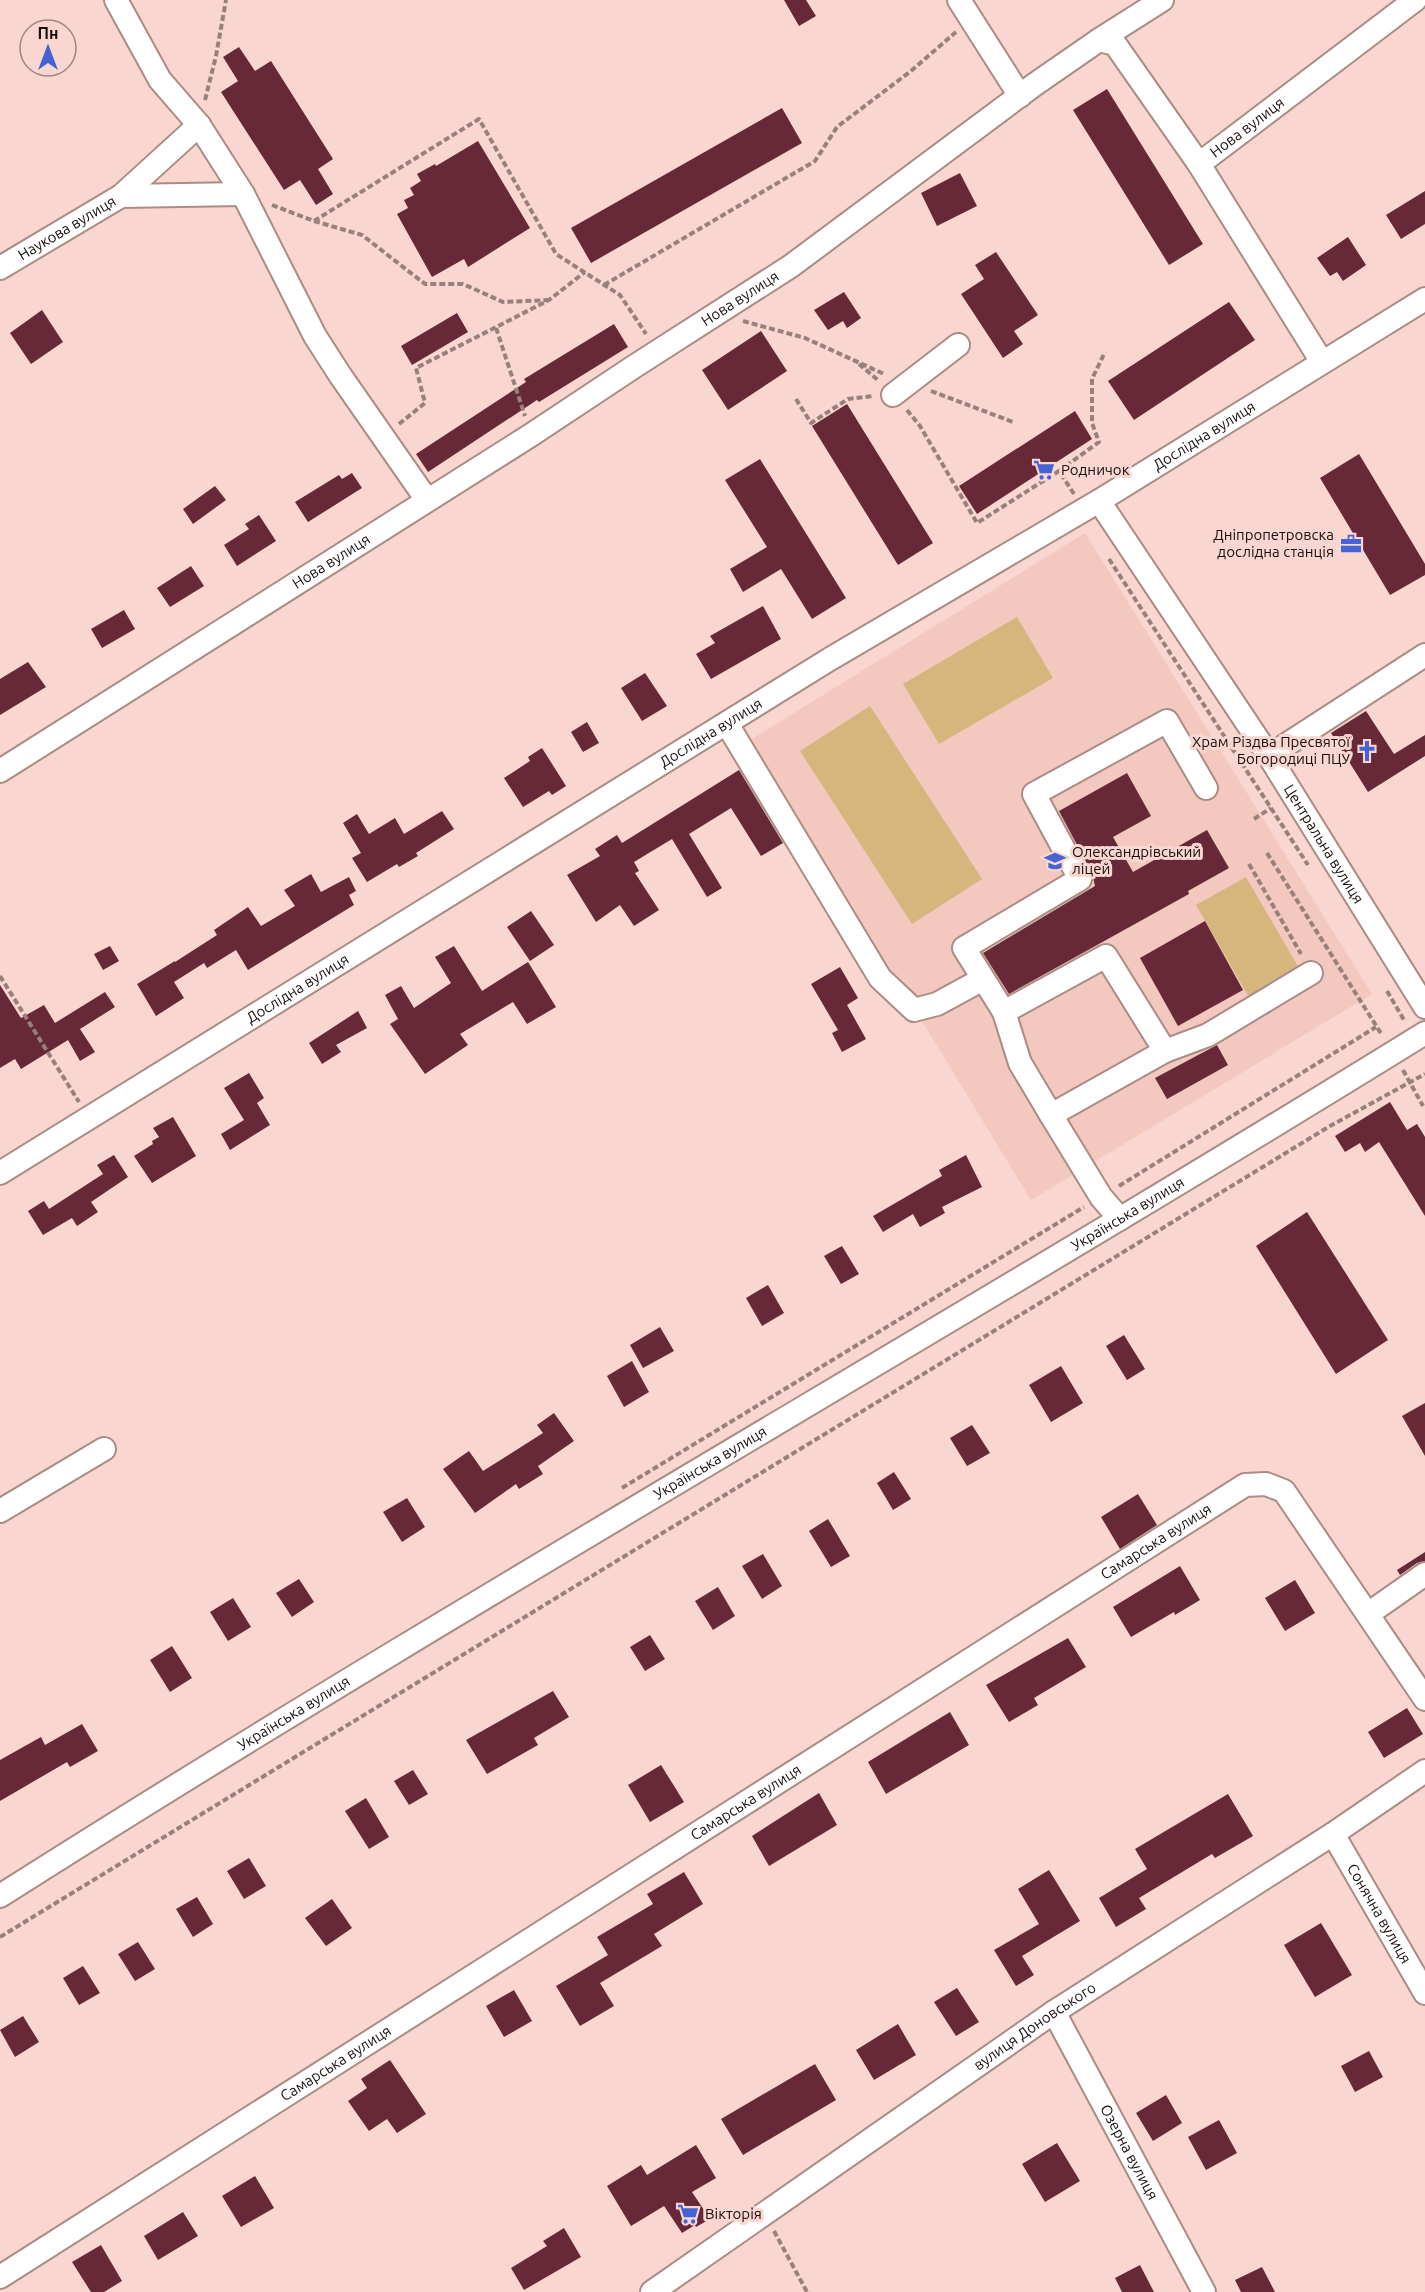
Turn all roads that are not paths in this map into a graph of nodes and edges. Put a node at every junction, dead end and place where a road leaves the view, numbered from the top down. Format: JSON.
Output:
{"nodes":[{"id":1,"x":116,"y":0,"type":"edge"},
{"id":2,"x":959,"y":0,"type":"edge"},
{"id":3,"x":1162,"y":0,"type":"edge"},
{"id":4,"x":1415,"y":0,"type":"edge"},
{"id":5,"x":1099,"y":40,"type":"junction"},
{"id":6,"x":1020,"y":96,"type":"junction"},
{"id":7,"x":199,"y":124,"type":"junction"},
{"id":8,"x":1199,"y":164,"type":"junction"},
{"id":9,"x":243,"y":194,"type":"junction"},
{"id":10,"x":121,"y":196,"type":"junction"},
{"id":11,"x":0,"y":268,"type":"edge"},
{"id":12,"x":1425,"y":299,"type":"edge"},
{"id":13,"x":958,"y":345,"type":"dead end"},
{"id":14,"x":1322,"y":362,"type":"junction"},
{"id":15,"x":901,"y":389,"type":"road end"},
{"id":16,"x":427,"y":500,"type":"junction"},
{"id":17,"x":1091,"y":505,"type":"junction"},
{"id":18,"x":1425,"y":655,"type":"edge"},
{"id":19,"x":727,"y":724,"type":"junction"},
{"id":20,"x":1269,"y":756,"type":"junction"},
{"id":21,"x":0,"y":771,"type":"edge"},
{"id":22,"x":1206,"y":788,"type":"dead end"},
{"id":23,"x":1311,"y":973,"type":"road end"},
{"id":24,"x":983,"y":979,"type":"junction"},
{"id":25,"x":1425,"y":1007,"type":"edge"},
{"id":26,"x":1004,"y":1012,"type":"junction"},
{"id":27,"x":1425,"y":1033,"type":"edge"},
{"id":28,"x":1165,"y":1051,"type":"junction"},
{"id":29,"x":1050,"y":1115,"type":"junction"},
{"id":30,"x":0,"y":1173,"type":"edge"},
{"id":31,"x":1120,"y":1219,"type":"junction"},
{"id":32,"x":104,"y":1449,"type":"dead end"},
{"id":33,"x":0,"y":1512,"type":"edge"},
{"id":34,"x":1425,"y":1574,"type":"edge"},
{"id":35,"x":1368,"y":1614,"type":"junction"},
{"id":36,"x":1425,"y":1699,"type":"edge"},
{"id":37,"x":1425,"y":1771,"type":"edge"},
{"id":38,"x":1333,"y":1834,"type":"junction"},
{"id":39,"x":0,"y":1896,"type":"edge"},
{"id":40,"x":1425,"y":1993,"type":"edge"},
{"id":41,"x":1054,"y":2012,"type":"junction"},
{"id":42,"x":0,"y":2277,"type":"edge"},
{"id":43,"x":652,"y":2292,"type":"edge"},
{"id":44,"x":1204,"y":2292,"type":"edge"}],
"edges":[{"from":1,"to":7,"type":"street"},
{"from":2,"to":6,"type":"street"},
{"from":3,"to":5,"type":"street"},
{"from":4,"to":8,"type":"street","name":"Нова вулиця"},
{"from":5,"to":6,"type":"street","name":"Нова вулиця"},
{"from":5,"to":8,"type":"street","name":"Нова вулиця"},
{"from":6,"to":16,"type":"street","name":"Нова вулиця"},
{"from":7,"to":9,"type":"street"},
{"from":7,"to":10,"type":"street"},
{"from":8,"to":14,"type":"street"},
{"from":9,"to":10,"type":"street","name":"Наукова вулиця"},
{"from":9,"to":16,"type":"street"},
{"from":10,"to":11,"type":"street","name":"Наукова вулиця"},
{"from":12,"to":14,"type":"street","name":"Дослідна вулиця"},
{"from":13,"to":15,"type":"street"},
{"from":14,"to":17,"type":"street","name":"Дослідна вулиця"},
{"from":16,"to":21,"type":"street","name":"Нова вулиця"},
{"from":17,"to":19,"type":"street","name":"Дослідна вулиця"},
{"from":17,"to":20,"type":"street","name":"Центральна вулиця"},
{"from":18,"to":20,"type":"street"},
{"from":19,"to":24,"type":"street"},
{"from":19,"to":30,"type":"street","name":"Дослідна вулиця"},
{"from":20,"to":25,"type":"street","name":"Центральна вулиця"},
{"from":22,"to":24,"type":"street"},
{"from":23,"to":28,"type":"street"},
{"from":24,"to":26,"type":"street"},
{"from":26,"to":28,"type":"street"},
{"from":26,"to":29,"type":"street"},
{"from":27,"to":31,"type":"street","name":"Українська вулиця"},
{"from":28,"to":29,"type":"street"},
{"from":29,"to":31,"type":"street"},
{"from":31,"to":39,"type":"street","name":"Українська вулиця"},
{"from":32,"to":33,"type":"street"},
{"from":34,"to":35,"type":"street"},
{"from":35,"to":36,"type":"street","name":"Самарська вулиця"},
{"from":35,"to":42,"type":"street","name":"Самарська вулиця"},
{"from":37,"to":38,"type":"street","name":"вулиця Доновського"},
{"from":38,"to":40,"type":"street","name":"Сонячна вулиця"},
{"from":38,"to":41,"type":"street","name":"вулиця Доновського"},
{"from":41,"to":43,"type":"street","name":"вулиця Доновського"},
{"from":41,"to":44,"type":"street","name":"Озерна вулиця"}]}
